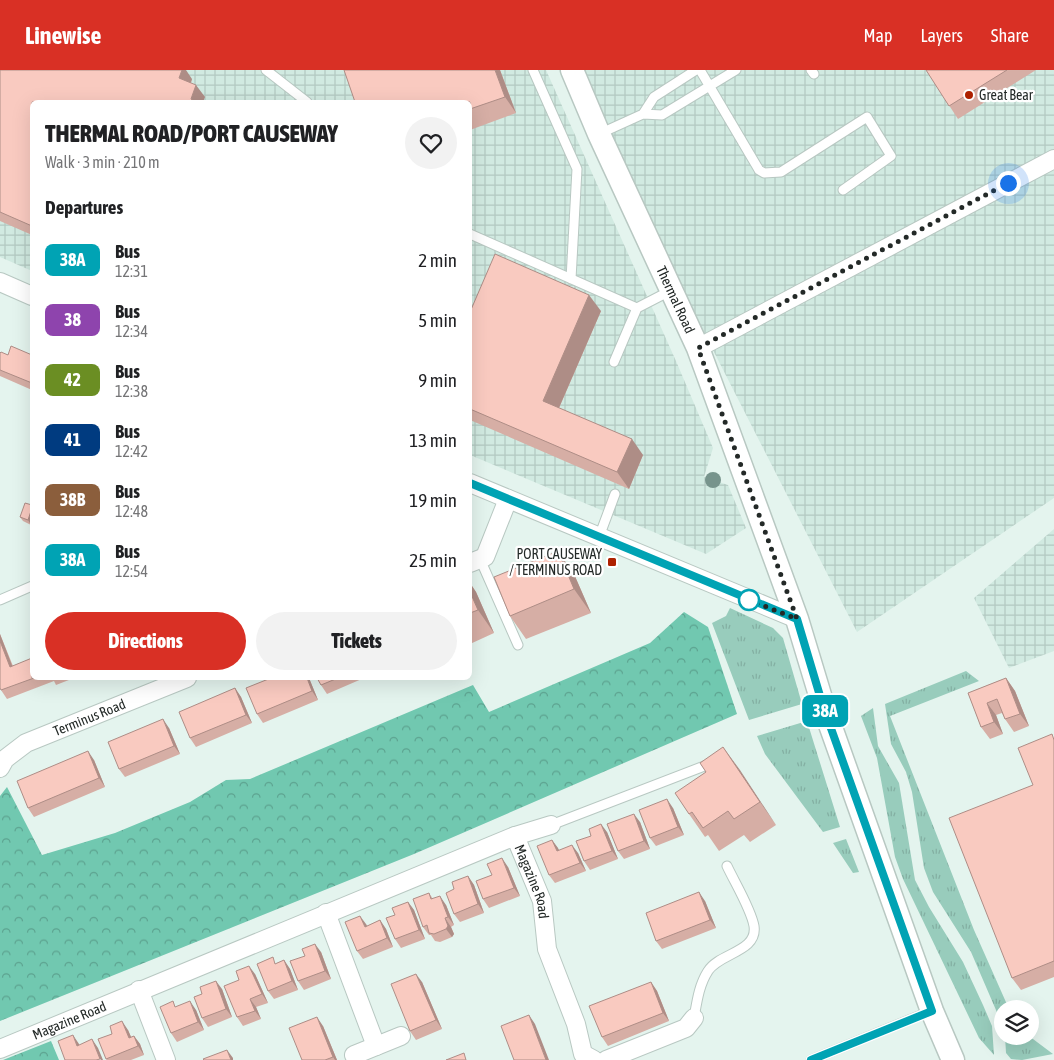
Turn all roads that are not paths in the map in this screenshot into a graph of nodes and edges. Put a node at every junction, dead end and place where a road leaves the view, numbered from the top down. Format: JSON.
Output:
{"nodes":[{"id":1,"x":266,"y":70,"type":"edge"},
{"id":2,"x":533,"y":70,"type":"edge"},
{"id":3,"x":572,"y":70,"type":"edge"},
{"id":4,"x":696,"y":70,"type":"edge"},
{"id":5,"x":700,"y":70,"type":"edge"},
{"id":6,"x":736,"y":70,"type":"edge"},
{"id":7,"x":710,"y":87,"type":"junction"},
{"id":8,"x":305,"y":100,"type":"edge"},
{"id":9,"x":643,"y":114,"type":"junction"},
{"id":10,"x":599,"y":134,"type":"junction"},
{"id":11,"x":1054,"y":159,"type":"edge"},
{"id":12,"x":843,"y":190,"type":"dead end"},
{"id":13,"x":472,"y":235,"type":"edge"},
{"id":14,"x":571,"y":279,"type":"junction"},
{"id":15,"x":0,"y":282,"type":"edge"},
{"id":16,"x":672,"y":290,"type":"junction"},
{"id":17,"x":30,"y":295,"type":"edge"},
{"id":18,"x":637,"y":308,"type":"junction"},
{"id":19,"x":698,"y":348,"type":"junction"},
{"id":20,"x":614,"y":362,"type":"dead end"},
{"id":21,"x":472,"y":484,"type":"edge"},
{"id":22,"x":615,"y":494,"type":"dead end"},
{"id":23,"x":508,"y":499,"type":"junction"},
{"id":24,"x":599,"y":537,"type":"junction"},
{"id":25,"x":475,"y":561,"type":"edge"},
{"id":26,"x":30,"y":587,"type":"edge"},
{"id":27,"x":0,"y":600,"type":"edge"},
{"id":28,"x":795,"y":618,"type":"junction"},
{"id":29,"x":518,"y":645,"type":"dead end"},
{"id":30,"x":182,"y":680,"type":"edge"},
{"id":31,"x":716,"y":762,"type":"edge"},
{"id":32,"x":0,"y":768,"type":"edge"},
{"id":33,"x":552,"y":825,"type":"joint"},
{"id":34,"x":515,"y":836,"type":"junction"},
{"id":35,"x":727,"y":866,"type":"dead end"},
{"id":36,"x":326,"y":913,"type":"junction"},
{"id":37,"x":139,"y":990,"type":"junction"},
{"id":38,"x":932,"y":1011,"type":"junction"},
{"id":39,"x":694,"y":1018,"type":"joint"},
{"id":40,"x":401,"y":1036,"type":"dead end"},
{"id":41,"x":376,"y":1046,"type":"junction"},
{"id":42,"x":0,"y":1049,"type":"edge"},
{"id":43,"x":354,"y":1055,"type":"dead end"},
{"id":44,"x":625,"y":1057,"type":"edge"},
{"id":45,"x":166,"y":1060,"type":"edge"},
{"id":46,"x":594,"y":1060,"type":"edge"},
{"id":47,"x":606,"y":1060,"type":"edge"},
{"id":48,"x":811,"y":1060,"type":"edge"},
{"id":49,"x":953,"y":1060,"type":"edge"}],
"edges":[{"from":1,"to":8,"type":"lane"},
{"from":2,"to":14,"type":"lane"},
{"from":3,"to":10,"type":"street","name":"Thermal Road"},
{"from":4,"to":9,"type":"lane"},
{"from":5,"to":7,"type":"lane"},
{"from":6,"to":7,"type":"lane"},
{"from":7,"to":9,"type":"lane"},
{"from":7,"to":12,"type":"lane"},
{"from":9,"to":10,"type":"lane"},
{"from":10,"to":16,"type":"street","name":"Thermal Road"},
{"from":11,"to":19,"type":"street"},
{"from":13,"to":14,"type":"lane"},
{"from":14,"to":18,"type":"lane"},
{"from":15,"to":17,"type":"street"},
{"from":16,"to":18,"type":"lane"},
{"from":16,"to":19,"type":"street","name":"Thermal Road"},
{"from":18,"to":20,"type":"lane"},
{"from":19,"to":28,"type":"street","name":"Thermal Road"},
{"from":21,"to":23,"type":"street"},
{"from":22,"to":24,"type":"lane"},
{"from":23,"to":24,"type":"street"},
{"from":23,"to":25,"type":"street"},
{"from":24,"to":28,"type":"street"},
{"from":25,"to":29,"type":"lane"},
{"from":26,"to":27,"type":"lane"},
{"from":28,"to":38,"type":"street","name":"Thermal Road"},
{"from":30,"to":32,"type":"street","name":"Terminus Road"},
{"from":31,"to":33,"type":"lane"},
{"from":33,"to":34,"type":"street"},
{"from":34,"to":36,"type":"street","name":"Magazine Road"},
{"from":34,"to":46,"type":"street","name":"Magazine Road"},
{"from":35,"to":39,"type":"lane"},
{"from":36,"to":37,"type":"street","name":"Magazine Road"},
{"from":36,"to":41,"type":"street"},
{"from":37,"to":42,"type":"street","name":"Magazine Road"},
{"from":37,"to":45,"type":"street"},
{"from":38,"to":48,"type":"lane"},
{"from":38,"to":49,"type":"street","name":"Thermal Road"},
{"from":39,"to":44,"type":"street"},
{"from":40,"to":41,"type":"street"},
{"from":41,"to":43,"type":"street"},
{"from":44,"to":47,"type":"street"}]}
